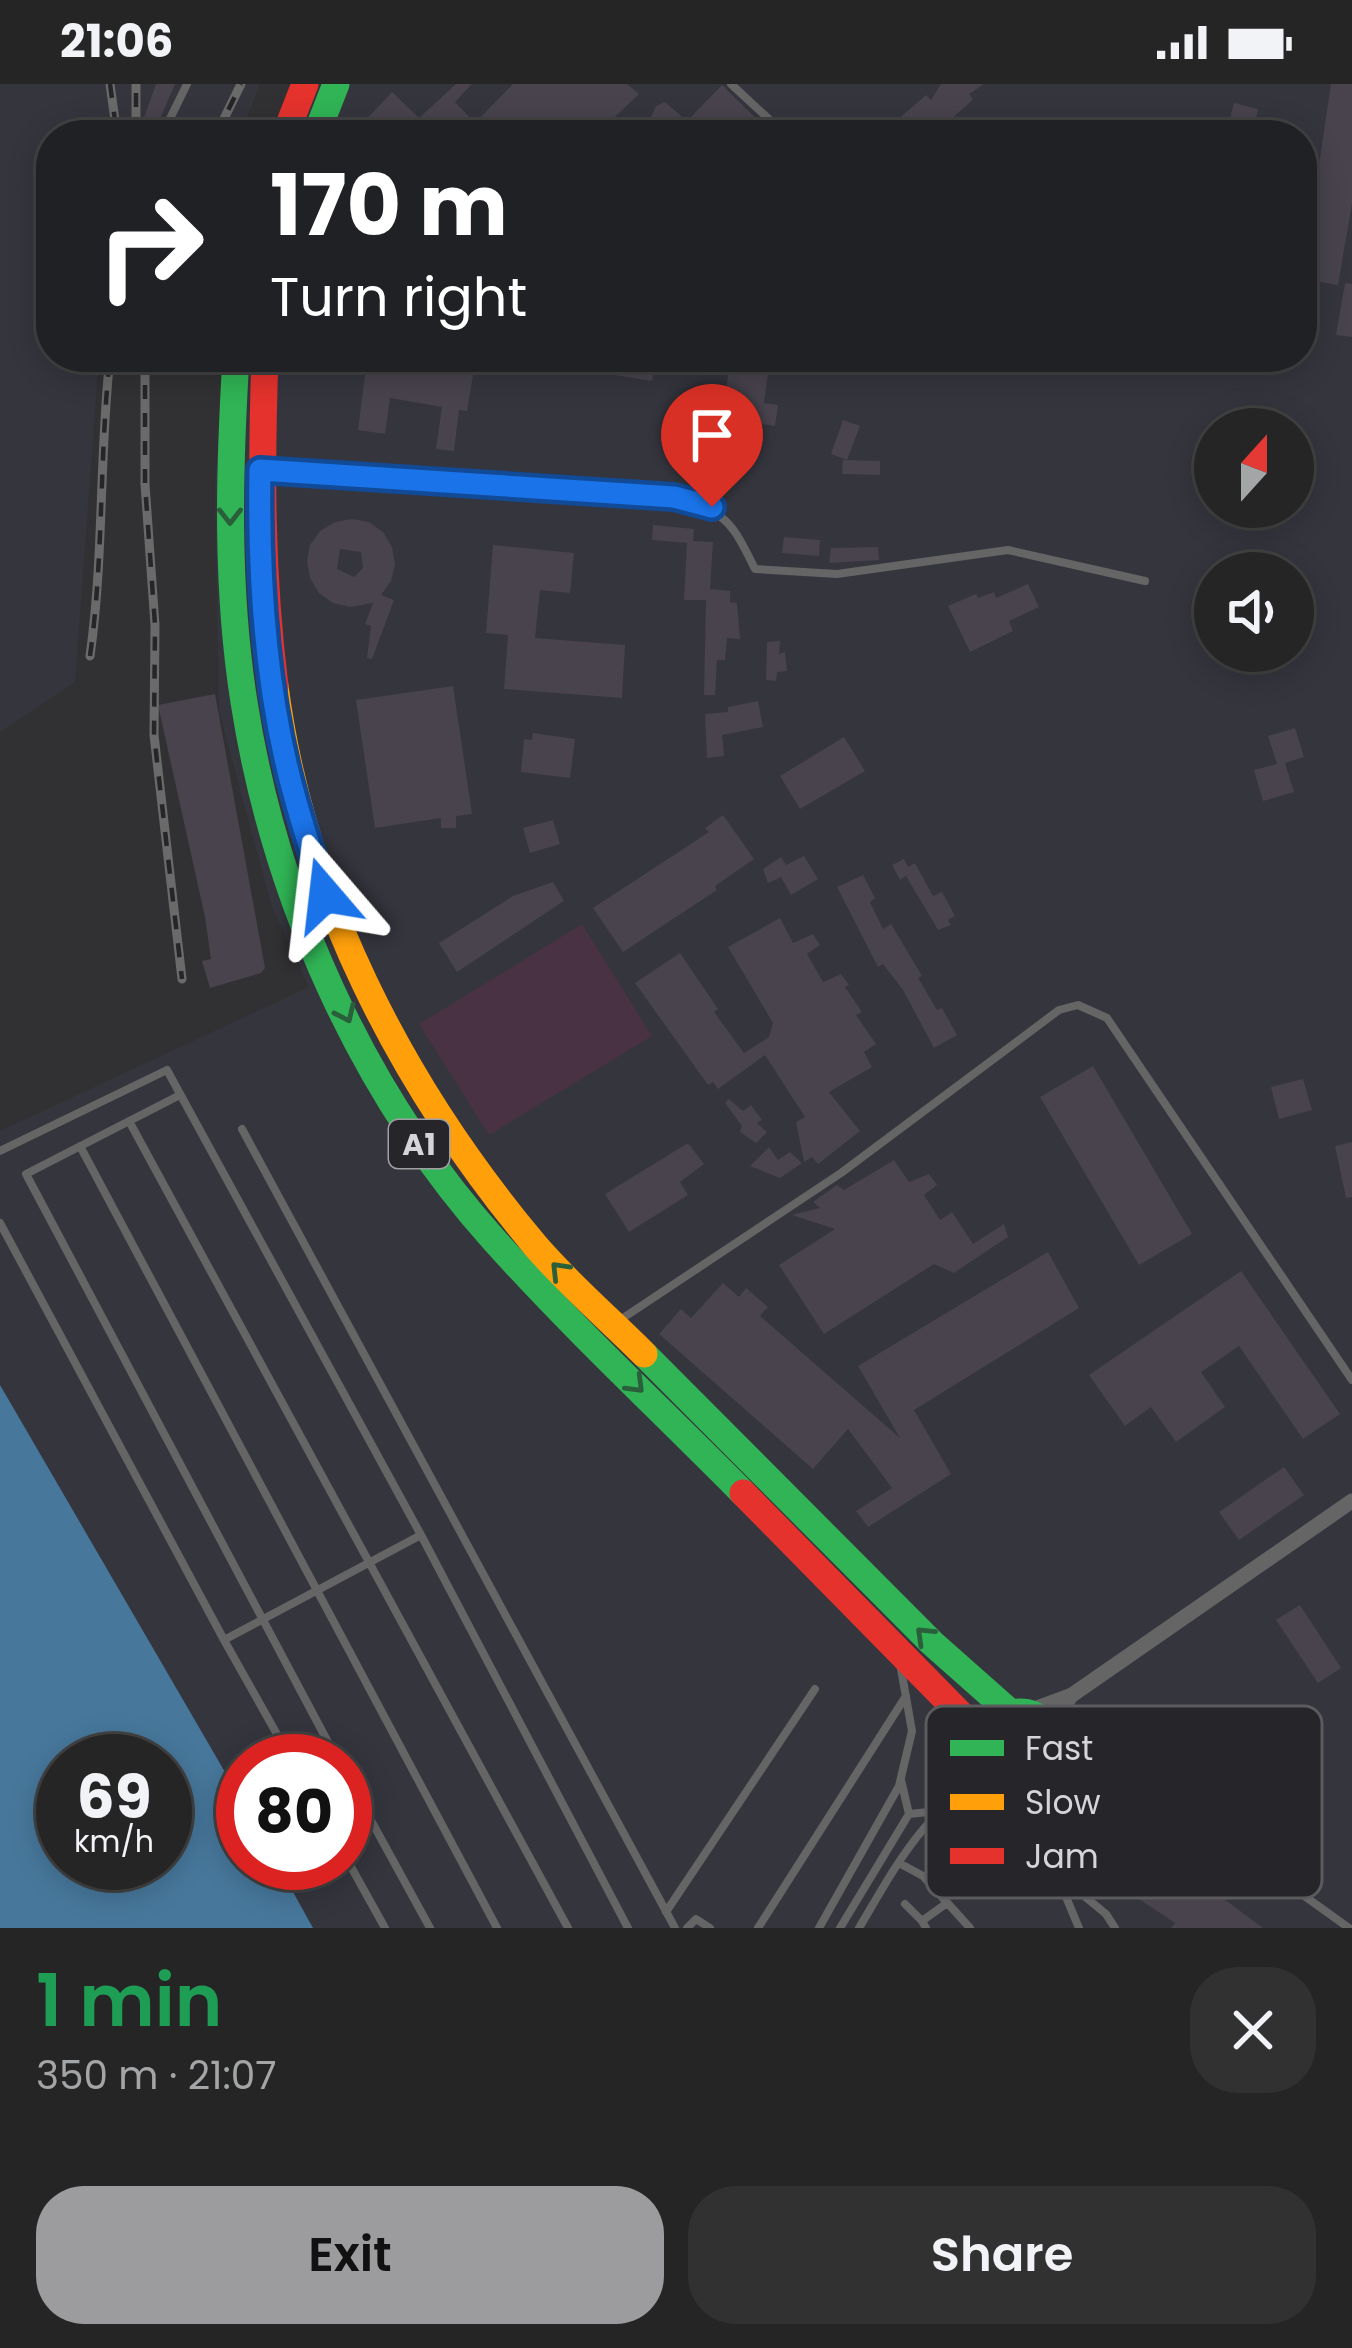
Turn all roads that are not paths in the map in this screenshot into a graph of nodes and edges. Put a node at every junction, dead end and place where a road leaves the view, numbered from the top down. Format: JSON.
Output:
{"nodes":[{"id":1,"x":187,"y":84,"type":"edge"},
{"id":2,"x":305,"y":84,"type":"edge"},
{"id":3,"x":336,"y":84,"type":"edge"},
{"id":4,"x":731,"y":84,"type":"edge"},
{"id":5,"x":169,"y":120,"type":"edge"},
{"id":6,"x":291,"y":120,"type":"edge"},
{"id":7,"x":322,"y":120,"type":"edge"},
{"id":8,"x":770,"y":120,"type":"edge"},
{"id":9,"x":235,"y":372,"type":"edge"},
{"id":10,"x":264,"y":372,"type":"edge"},
{"id":11,"x":260,"y":470,"type":"junction"},
{"id":12,"x":230,"y":471,"type":"junction"},
{"id":13,"x":1145,"y":581,"type":"dead end"},
{"id":14,"x":181,"y":1094,"type":"junction"},
{"id":15,"x":129,"y":1121,"type":"junction"},
{"id":16,"x":242,"y":1129,"type":"dead end"},
{"id":17,"x":80,"y":1146,"type":"junction"},
{"id":18,"x":0,"y":1150,"type":"edge"},
{"id":19,"x":0,"y":1223,"type":"edge"},
{"id":20,"x":602,"y":1333,"type":"junction"},
{"id":21,"x":1352,"y":1380,"type":"edge"},
{"id":22,"x":1352,"y":1502,"type":"edge"},
{"id":23,"x":421,"y":1535,"type":"junction"},
{"id":24,"x":368,"y":1564,"type":"junction"},
{"id":25,"x":318,"y":1591,"type":"junction"},
{"id":26,"x":261,"y":1620,"type":"junction"},
{"id":27,"x":891,"y":1639,"type":"junction"},
{"id":28,"x":224,"y":1640,"type":"junction"},
{"id":29,"x":815,"y":1689,"type":"dead end"},
{"id":30,"x":907,"y":1695,"type":"junction"},
{"id":31,"x":1072,"y":1695,"type":"junction"},
{"id":32,"x":954,"y":1706,"type":"edge"},
{"id":33,"x":1009,"y":1706,"type":"edge"},
{"id":34,"x":1039,"y":1706,"type":"edge"},
{"id":35,"x":1066,"y":1706,"type":"edge"},
{"id":36,"x":277,"y":1734,"type":"edge"},
{"id":37,"x":323,"y":1734,"type":"edge"},
{"id":38,"x":901,"y":1778,"type":"junction"},
{"id":39,"x":926,"y":1812,"type":"edge"},
{"id":40,"x":909,"y":1814,"type":"junction"},
{"id":41,"x":372,"y":1822,"type":"edge"},
{"id":42,"x":926,"y":1827,"type":"edge"},
{"id":43,"x":899,"y":1863,"type":"junction"},
{"id":44,"x":926,"y":1879,"type":"edge"},
{"id":45,"x":364,"y":1890,"type":"edge"},
{"id":46,"x":943,"y":1898,"type":"edge"},
{"id":47,"x":1067,"y":1898,"type":"edge"},
{"id":48,"x":1086,"y":1898,"type":"edge"},
{"id":49,"x":1307,"y":1898,"type":"edge"},
{"id":50,"x":947,"y":1903,"type":"junction"},
{"id":51,"x":904,"y":1904,"type":"dead end"},
{"id":52,"x":666,"y":1912,"type":"junction"},
{"id":53,"x":924,"y":1925,"type":"edge"},
{"id":54,"x":385,"y":1928,"type":"edge"},
{"id":55,"x":430,"y":1928,"type":"edge"},
{"id":56,"x":497,"y":1928,"type":"edge"},
{"id":57,"x":568,"y":1928,"type":"edge"},
{"id":58,"x":628,"y":1928,"type":"edge"},
{"id":59,"x":675,"y":1928,"type":"edge"},
{"id":60,"x":687,"y":1928,"type":"edge"},
{"id":61,"x":710,"y":1928,"type":"edge"},
{"id":62,"x":758,"y":1928,"type":"edge"},
{"id":63,"x":819,"y":1928,"type":"edge"},
{"id":64,"x":839,"y":1928,"type":"edge"},
{"id":65,"x":860,"y":1928,"type":"edge"},
{"id":66,"x":970,"y":1928,"type":"edge"},
{"id":67,"x":1079,"y":1928,"type":"edge"},
{"id":68,"x":1115,"y":1928,"type":"edge"},
{"id":69,"x":1349,"y":1928,"type":"edge"}],
"edges":[{"from":1,"to":5,"type":"lane"},
{"from":2,"to":6,"type":"highway"},
{"from":3,"to":7,"type":"highway"},
{"from":4,"to":8,"type":"lane"},
{"from":9,"to":12,"type":"highway","number":"A1"},
{"from":10,"to":11,"type":"highway","number":"A1"},
{"from":11,"to":12,"type":"lane"},
{"from":11,"to":13,"type":"lane"},
{"from":20,"to":11,"type":"highway","number":"A1","one_way":true},
{"from":12,"to":20,"type":"highway","number":"A1","one_way":true},
{"from":14,"to":15,"type":"lane"},
{"from":14,"to":18,"type":"lane"},
{"from":14,"to":23,"type":"lane"},
{"from":15,"to":17,"type":"lane"},
{"from":15,"to":24,"type":"lane"},
{"from":16,"to":52,"type":"lane"},
{"from":17,"to":25,"type":"lane"},
{"from":17,"to":26,"type":"lane"},
{"from":19,"to":28,"type":"lane"},
{"from":20,"to":21,"type":"lane"},
{"from":20,"to":27,"type":"highway","number":"A1","one_way":true},
{"from":33,"to":20,"type":"highway","number":"A1","one_way":true},
{"from":22,"to":31,"type":"street"},
{"from":23,"to":24,"type":"lane"},
{"from":23,"to":58,"type":"lane"},
{"from":24,"to":25,"type":"lane"},
{"from":24,"to":57,"type":"lane"},
{"from":25,"to":26,"type":"lane"},
{"from":25,"to":56,"type":"lane"},
{"from":26,"to":28,"type":"lane"},
{"from":26,"to":37,"type":"lane"},
{"from":27,"to":30,"type":"lane"},
{"from":27,"to":32,"type":"highway","number":"A1"},
{"from":28,"to":36,"type":"lane"},
{"from":29,"to":52,"type":"lane"},
{"from":30,"to":38,"type":"lane"},
{"from":30,"to":62,"type":"lane"},
{"from":31,"to":34,"type":"street"},
{"from":31,"to":35,"type":"street"},
{"from":38,"to":40,"type":"lane"},
{"from":38,"to":63,"type":"lane"},
{"from":39,"to":40,"type":"lane"},
{"from":40,"to":64,"type":"lane"},
{"from":41,"to":55,"type":"lane"},
{"from":42,"to":43,"type":"lane"},
{"from":43,"to":44,"type":"lane"},
{"from":43,"to":65,"type":"lane"},
{"from":45,"to":54,"type":"lane"},
{"from":46,"to":50,"type":"lane"},
{"from":47,"to":67,"type":"lane"},
{"from":48,"to":68,"type":"lane"},
{"from":49,"to":69,"type":"lane"},
{"from":50,"to":53,"type":"lane"},
{"from":50,"to":66,"type":"lane"},
{"from":51,"to":53,"type":"lane"},
{"from":52,"to":59,"type":"lane"},
{"from":60,"to":61,"type":"lane"}]}
